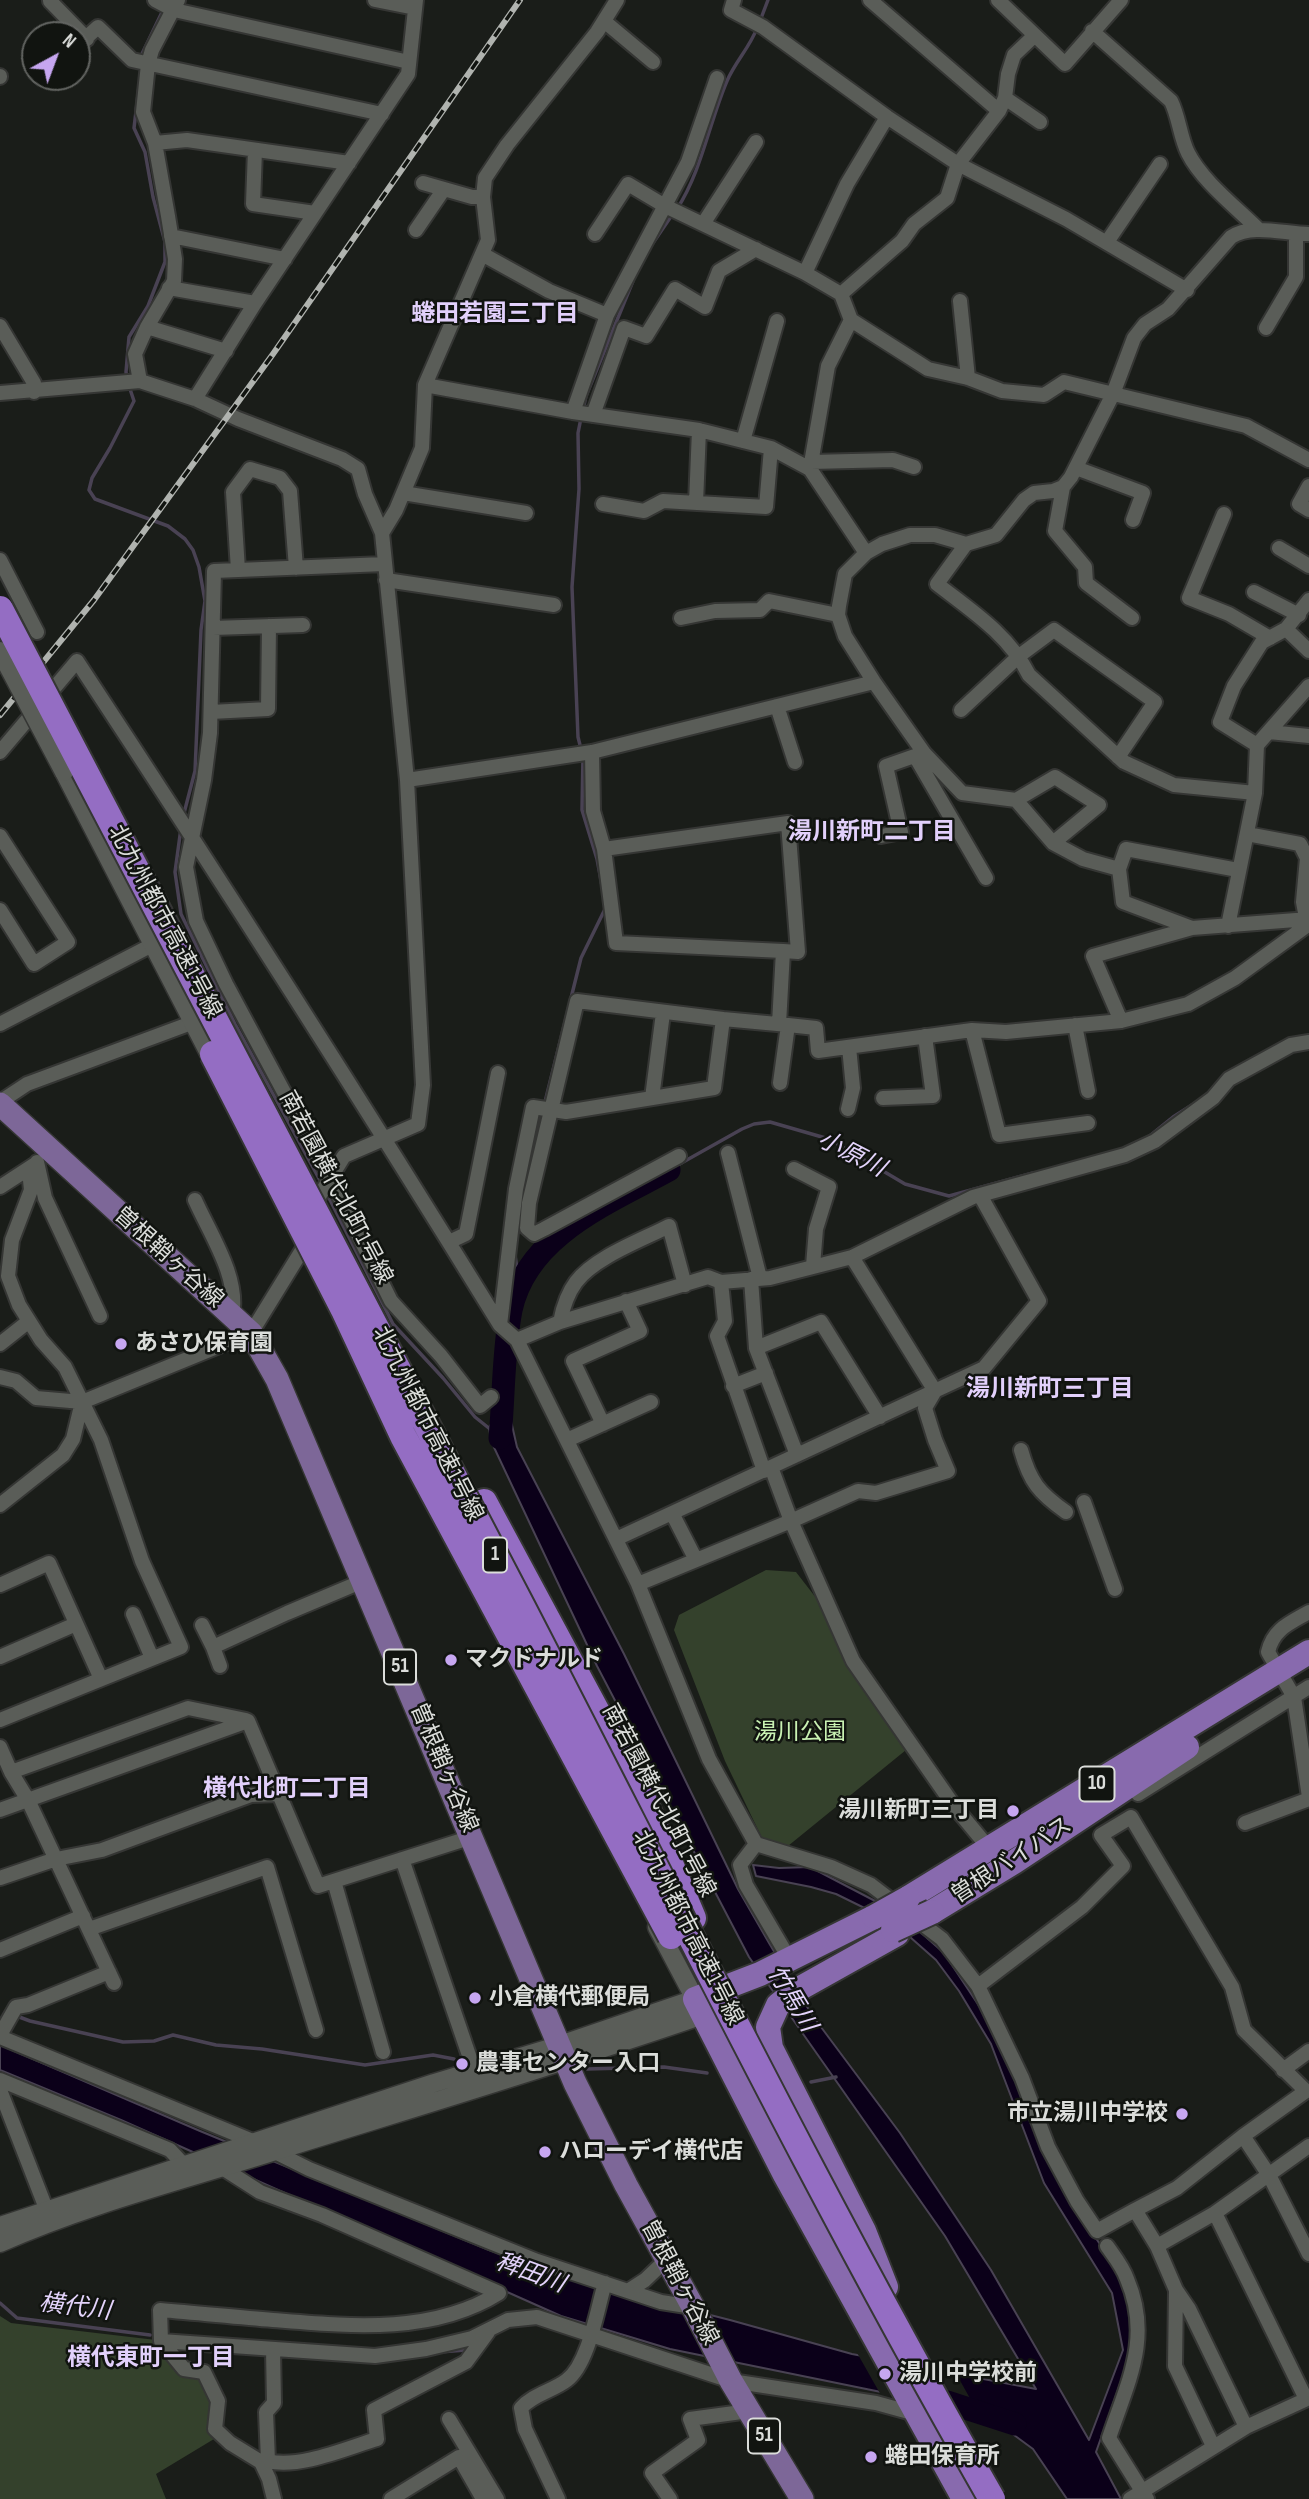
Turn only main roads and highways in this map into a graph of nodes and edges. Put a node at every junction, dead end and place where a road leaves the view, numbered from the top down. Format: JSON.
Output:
{"nodes":[{"id":1,"x":3,"y":605,"type":"edge"},
{"id":2,"x":0,"y":640,"type":"edge"},
{"id":3,"x":0,"y":1103,"type":"edge"},
{"id":4,"x":344,"y":1310,"type":"junction"},
{"id":5,"x":377,"y":1328,"type":"junction"},
{"id":6,"x":1309,"y":1652,"type":"edge"},
{"id":7,"x":1309,"y":1670,"type":"edge"},
{"id":8,"x":1288,"y":1680,"type":"edge"},
{"id":9,"x":647,"y":1909,"type":"road end"},
{"id":10,"x":888,"y":1927,"type":"junction"},
{"id":11,"x":699,"y":1932,"type":"road end"},
{"id":12,"x":752,"y":1988,"type":"junction"},
{"id":13,"x":886,"y":2287,"type":"junction"},
{"id":14,"x":865,"y":2323,"type":"junction"},
{"id":15,"x":802,"y":2499,"type":"edge"},
{"id":16,"x":964,"y":2499,"type":"edge"},
{"id":17,"x":972,"y":2499,"type":"edge"},
{"id":18,"x":992,"y":2499,"type":"edge"},
{"id":19,"x":1001,"y":2499,"type":"edge"}],
"edges":[{"from":1,"to":5,"type":"highway","name":"北九州都市高速1号線","number":"1","bridge":true},
{"from":2,"to":4,"type":"highway","name":"北九州都市高速1号線","number":"1","bridge":true},
{"from":3,"to":15,"type":"main road","name":"曽根鞘ヶ谷線","number":"51"},
{"from":4,"to":9,"type":"highway","bridge":true},
{"from":4,"to":17,"type":"highway","name":"北九州都市高速1号線","number":"1","bridge":true},
{"from":5,"to":11,"type":"highway","bridge":true},
{"from":5,"to":18,"type":"highway","name":"北九州都市高速1号線","number":"1","bridge":true},
{"from":6,"to":8,"type":"highway","name":"曽根バイパス","number":"10"},
{"from":7,"to":8,"type":"highway","name":"曽根バイパス","number":"10"},
{"from":8,"to":10,"type":"highway","name":"曽根バイパス","number":"10","bridge":true},
{"from":8,"to":10,"type":"highway","name":"曽根バイパス","number":"10","bridge":true},
{"from":10,"to":12,"type":"highway"},
{"from":12,"to":13,"type":"highway"},
{"from":12,"to":13,"type":"highway"},
{"from":12,"to":14,"type":"highway"},
{"from":12,"to":14,"type":"highway"},
{"from":13,"to":19,"type":"highway"},
{"from":14,"to":16,"type":"highway"}]}
